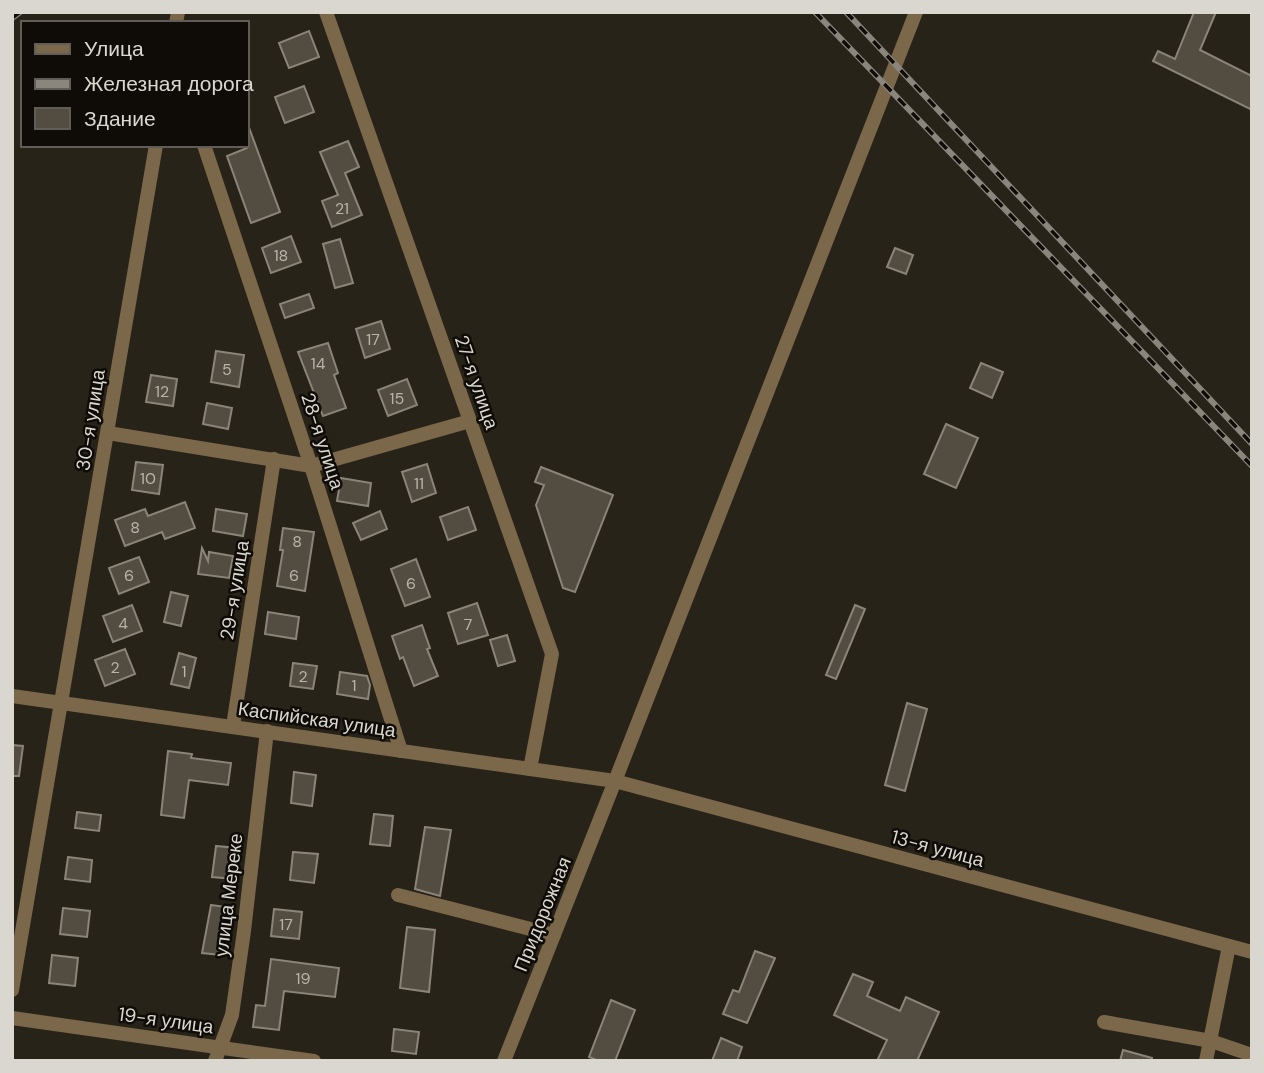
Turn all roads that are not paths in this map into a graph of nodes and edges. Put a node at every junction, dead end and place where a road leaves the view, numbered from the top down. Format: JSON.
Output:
{"nodes":[{"id":1,"x":326,"y":12,"type":"edge"},
{"id":2,"x":916,"y":12,"type":"edge"},
{"id":3,"x":156,"y":147,"type":"edge"},
{"id":4,"x":205,"y":147,"type":"edge"},
{"id":5,"x":470,"y":421,"type":"junction"},
{"id":6,"x":108,"y":433,"type":"junction"},
{"id":7,"x":274,"y":459,"type":"junction"},
{"id":8,"x":311,"y":466,"type":"junction"},
{"id":9,"x":12,"y":696,"type":"edge"},
{"id":10,"x":63,"y":702,"type":"junction"},
{"id":11,"x":233,"y":726,"type":"junction"},
{"id":12,"x":267,"y":732,"type":"junction"},
{"id":13,"x":401,"y":751,"type":"junction"},
{"id":14,"x":530,"y":769,"type":"junction"},
{"id":15,"x":615,"y":781,"type":"junction"},
{"id":16,"x":398,"y":895,"type":"dead end"},
{"id":17,"x":554,"y":935,"type":"junction"},
{"id":18,"x":1229,"y":946,"type":"junction"},
{"id":19,"x":1252,"y":952,"type":"edge"},
{"id":20,"x":12,"y":990,"type":"edge"},
{"id":21,"x":12,"y":1018,"type":"edge"},
{"id":22,"x":1104,"y":1022,"type":"dead end"},
{"id":23,"x":1211,"y":1041,"type":"junction"},
{"id":24,"x":218,"y":1054,"type":"edge"},
{"id":25,"x":1252,"y":1055,"type":"edge"},
{"id":26,"x":314,"y":1061,"type":"edge"},
{"id":27,"x":504,"y":1061,"type":"edge"},
{"id":28,"x":1206,"y":1061,"type":"edge"}],
"edges":[{"from":1,"to":5,"type":"street","name":"27-я улица"},
{"from":2,"to":15,"type":"street","name":"Придорожная"},
{"from":3,"to":6,"type":"street","name":"30-я улица"},
{"from":4,"to":8,"type":"street","name":"28-я улица"},
{"from":5,"to":8,"type":"street"},
{"from":5,"to":14,"type":"street","name":"27-я улица"},
{"from":6,"to":7,"type":"street"},
{"from":6,"to":10,"type":"street","name":"30-я улица"},
{"from":7,"to":8,"type":"street"},
{"from":7,"to":11,"type":"street","name":"29-я улица"},
{"from":8,"to":13,"type":"street","name":"28-я улица"},
{"from":9,"to":10,"type":"street","name":"Каспийская улица"},
{"from":10,"to":11,"type":"street","name":"Каспийская улица"},
{"from":10,"to":20,"type":"street","name":"30-я улица"},
{"from":11,"to":12,"type":"street","name":"Каспийская улица"},
{"from":12,"to":13,"type":"street","name":"Каспийская улица"},
{"from":12,"to":24,"type":"street","name":"улица Мереке"},
{"from":13,"to":14,"type":"street","name":"Каспийская улица"},
{"from":14,"to":15,"type":"street","name":"Каспийская улица"},
{"from":15,"to":17,"type":"street","name":"Придорожная"},
{"from":15,"to":18,"type":"street","name":"13-я улица"},
{"from":16,"to":17,"type":"street"},
{"from":17,"to":27,"type":"street","name":"Придорожная"},
{"from":18,"to":19,"type":"street","name":"13-я улица"},
{"from":18,"to":23,"type":"street"},
{"from":21,"to":24,"type":"street","name":"19-я улица"},
{"from":22,"to":23,"type":"street"},
{"from":23,"to":25,"type":"street"},
{"from":23,"to":28,"type":"street"},
{"from":24,"to":26,"type":"street","name":"19-я улица"}]}
